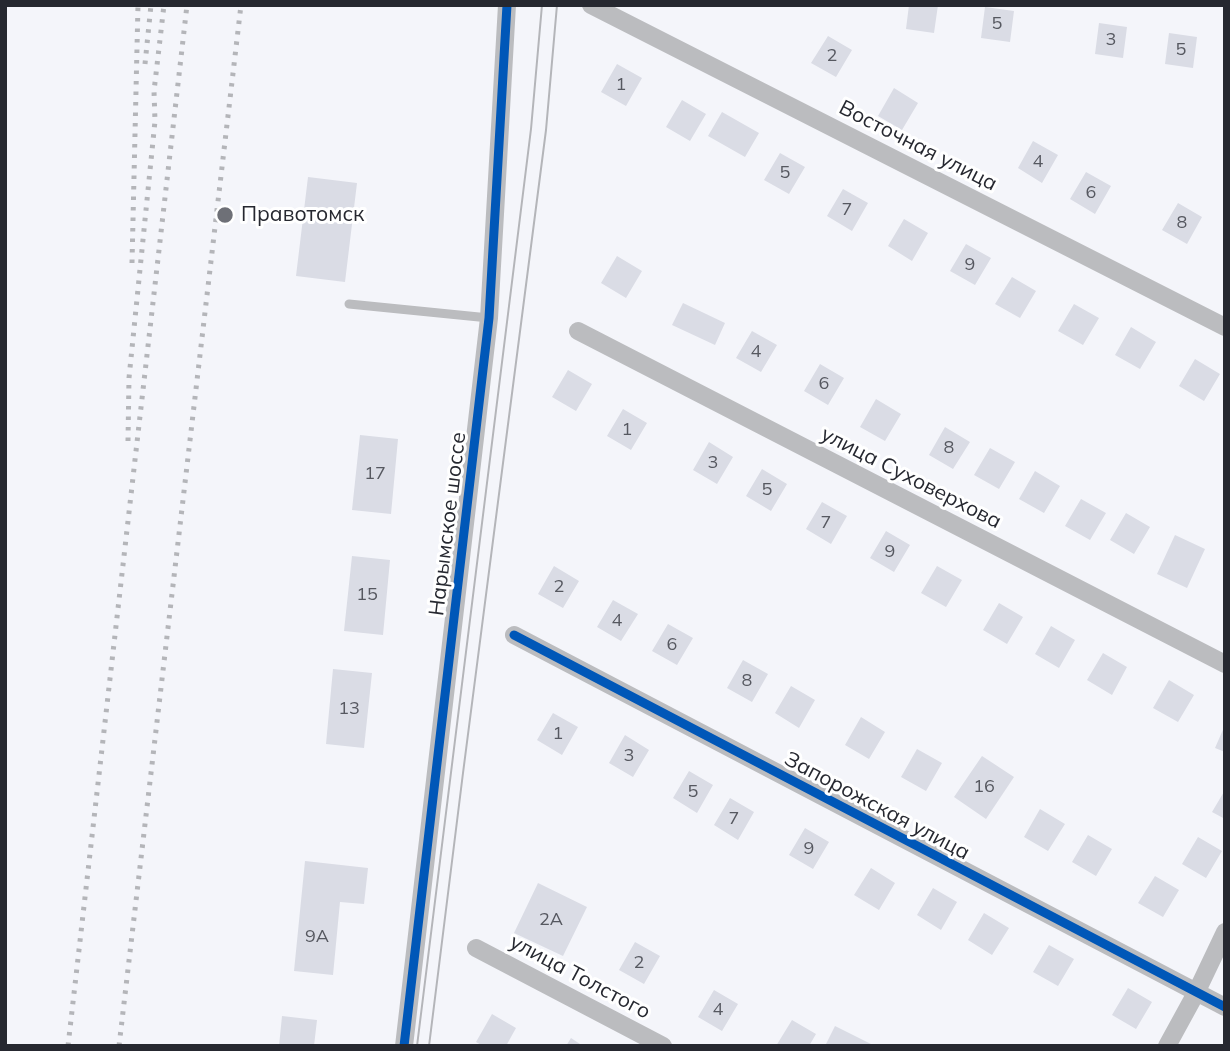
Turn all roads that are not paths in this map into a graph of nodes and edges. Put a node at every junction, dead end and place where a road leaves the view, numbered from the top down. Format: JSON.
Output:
{"nodes":[{"id":1,"x":507,"y":5,"type":"edge"},
{"id":2,"x":592,"y":5,"type":"edge"},
{"id":3,"x":349,"y":304,"type":"dead end"},
{"id":4,"x":489,"y":318,"type":"junction"},
{"id":5,"x":1225,"y":327,"type":"edge"},
{"id":6,"x":578,"y":331,"type":"dead end"},
{"id":7,"x":514,"y":635,"type":"dead end"},
{"id":8,"x":1225,"y":664,"type":"edge"},
{"id":9,"x":1225,"y":932,"type":"edge"},
{"id":10,"x":475,"y":948,"type":"dead end"},
{"id":11,"x":1196,"y":993,"type":"junction"},
{"id":12,"x":1225,"y":1007,"type":"edge"},
{"id":13,"x":404,"y":1046,"type":"edge"},
{"id":14,"x":663,"y":1046,"type":"edge"},
{"id":15,"x":1167,"y":1046,"type":"edge"}],
"edges":[{"from":1,"to":4,"type":"street","name":"Нарымское шоссе"},
{"from":2,"to":5,"type":"street","name":"Восточная улица"},
{"from":3,"to":4,"type":"lane"},
{"from":4,"to":13,"type":"street","name":"Нарымское шоссе"},
{"from":6,"to":8,"type":"street","name":"улица Суховерхова"},
{"from":7,"to":11,"type":"street","name":"Запорожская улица"},
{"from":9,"to":11,"type":"street"},
{"from":10,"to":14,"type":"street","name":"улица Толстого"},
{"from":11,"to":12,"type":"street","name":"Запорожская улица"},
{"from":11,"to":15,"type":"street"}]}
